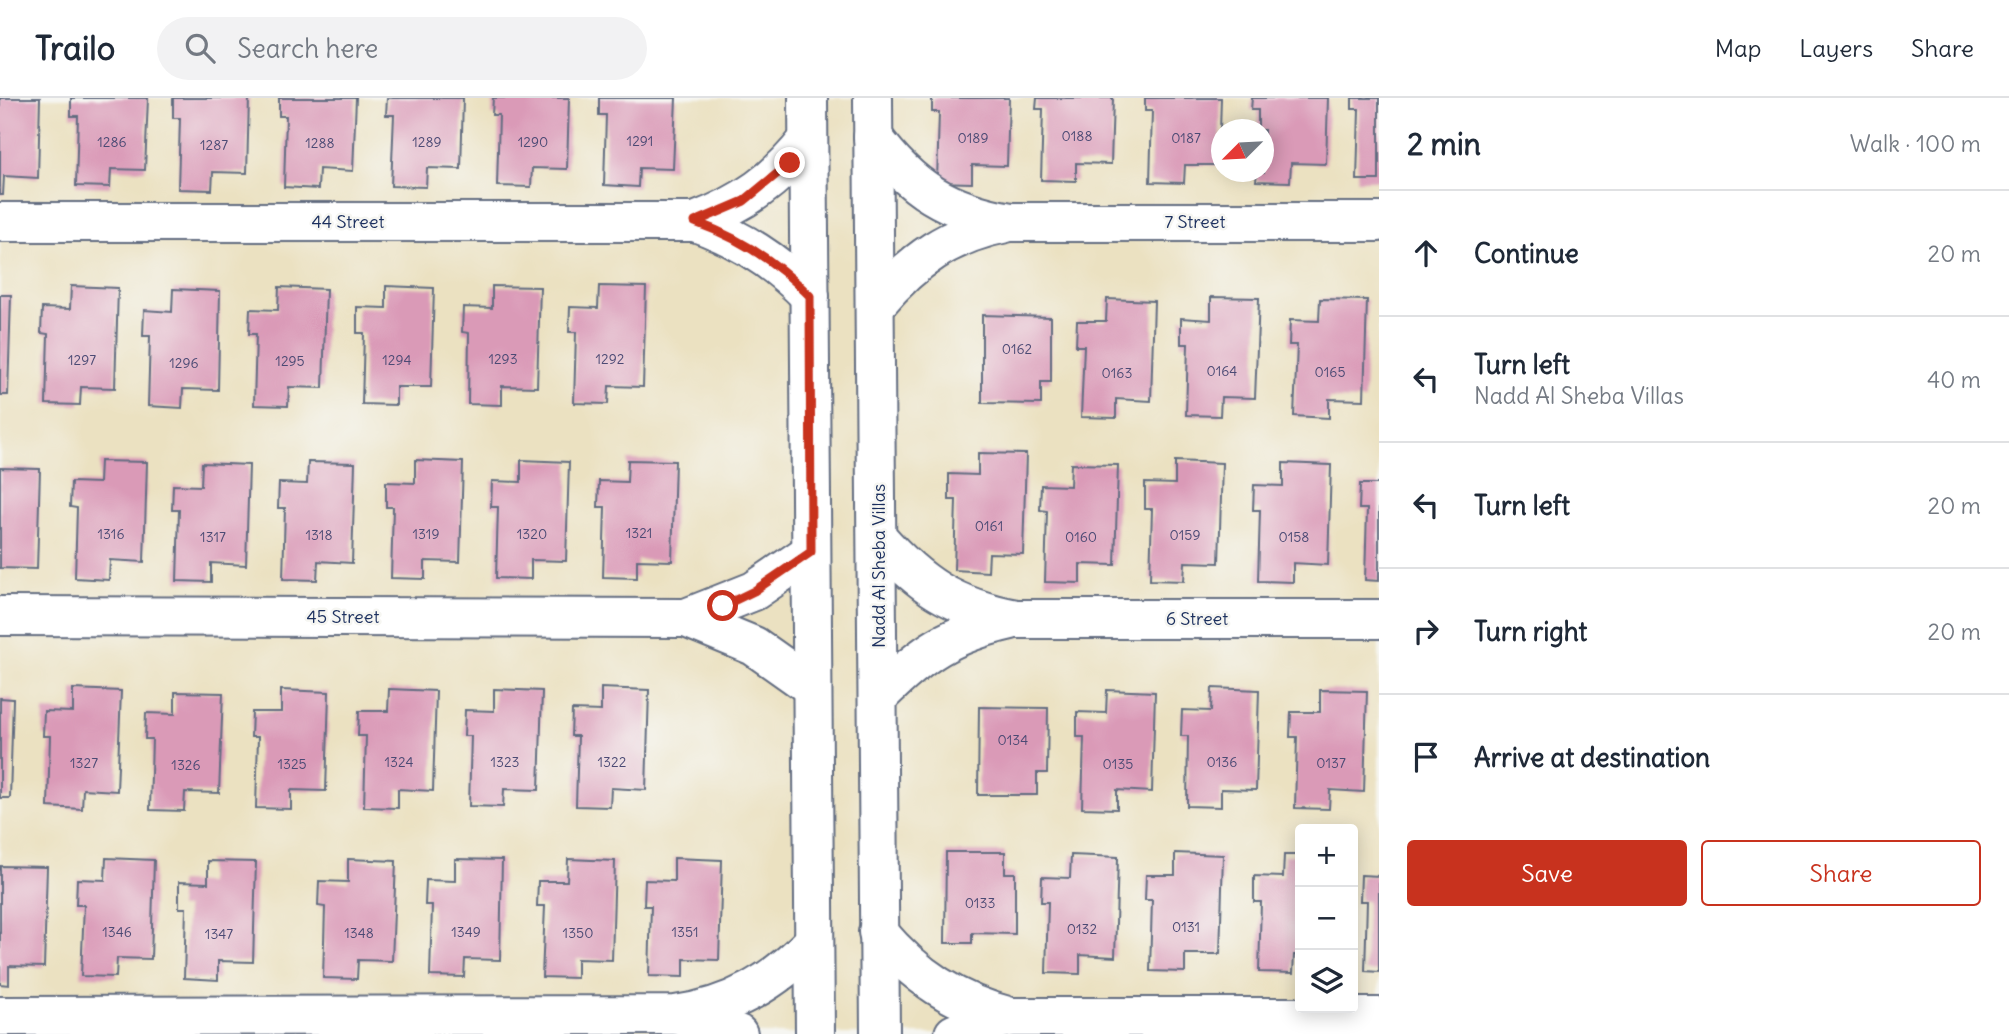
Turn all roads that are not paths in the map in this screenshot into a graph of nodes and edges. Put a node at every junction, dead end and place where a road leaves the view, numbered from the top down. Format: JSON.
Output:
{"nodes":[{"id":1,"x":808,"y":98,"type":"edge"},
{"id":2,"x":873,"y":98,"type":"edge"},
{"id":3,"x":873,"y":137,"type":"junction"},
{"id":4,"x":808,"y":140,"type":"junction"},
{"id":5,"x":0,"y":222,"type":"edge"},
{"id":6,"x":695,"y":222,"type":"junction"},
{"id":7,"x":1011,"y":222,"type":"junction"},
{"id":8,"x":1379,"y":222,"type":"edge"},
{"id":9,"x":810,"y":296,"type":"junction"},
{"id":10,"x":877,"y":303,"type":"junction"},
{"id":11,"x":878,"y":538,"type":"junction"},
{"id":12,"x":811,"y":552,"type":"junction"},
{"id":13,"x":0,"y":616,"type":"edge"},
{"id":14,"x":686,"y":618,"type":"junction"},
{"id":15,"x":1016,"y":619,"type":"junction"},
{"id":16,"x":1379,"y":619,"type":"edge"},
{"id":17,"x":812,"y":687,"type":"junction"},
{"id":18,"x":880,"y":695,"type":"junction"},
{"id":19,"x":878,"y":932,"type":"junction"},
{"id":20,"x":814,"y":941,"type":"junction"},
{"id":21,"x":675,"y":1015,"type":"junction"},
{"id":22,"x":0,"y":1016,"type":"edge"},
{"id":23,"x":1011,"y":1017,"type":"junction"},
{"id":24,"x":1379,"y":1017,"type":"edge"},
{"id":25,"x":738,"y":1034,"type":"edge"},
{"id":26,"x":815,"y":1034,"type":"edge"},
{"id":27,"x":880,"y":1034,"type":"edge"},
{"id":28,"x":954,"y":1034,"type":"edge"}],
"edges":[{"from":1,"to":4,"type":"street"},
{"from":2,"to":3,"type":"street","name":"Nadd Al Sheba Villas"},
{"from":3,"to":7,"type":"street"},
{"from":3,"to":10,"type":"street","name":"Nadd Al Sheba Villas"},
{"from":4,"to":6,"type":"street"},
{"from":4,"to":9,"type":"street"},
{"from":5,"to":6,"type":"street","name":"44 Street"},
{"from":6,"to":9,"type":"street"},
{"from":7,"to":8,"type":"street","name":"7 Street"},
{"from":7,"to":10,"type":"street"},
{"from":9,"to":12,"type":"street"},
{"from":10,"to":11,"type":"street","name":"Nadd Al Sheba Villas"},
{"from":11,"to":15,"type":"street"},
{"from":11,"to":18,"type":"street","name":"Nadd Al Sheba Villas"},
{"from":12,"to":14,"type":"street"},
{"from":12,"to":17,"type":"street"},
{"from":13,"to":14,"type":"street","name":"45 Street"},
{"from":14,"to":17,"type":"street"},
{"from":15,"to":16,"type":"street","name":"6 Street"},
{"from":15,"to":18,"type":"street"},
{"from":17,"to":20,"type":"street"},
{"from":18,"to":19,"type":"street","name":"Nadd Al Sheba Villas"},
{"from":19,"to":23,"type":"street"},
{"from":19,"to":27,"type":"street","name":"Nadd Al Sheba Villas"},
{"from":20,"to":21,"type":"street"},
{"from":20,"to":26,"type":"street"},
{"from":21,"to":22,"type":"street"},
{"from":21,"to":25,"type":"street"},
{"from":23,"to":24,"type":"street"},
{"from":23,"to":28,"type":"street"}]}
